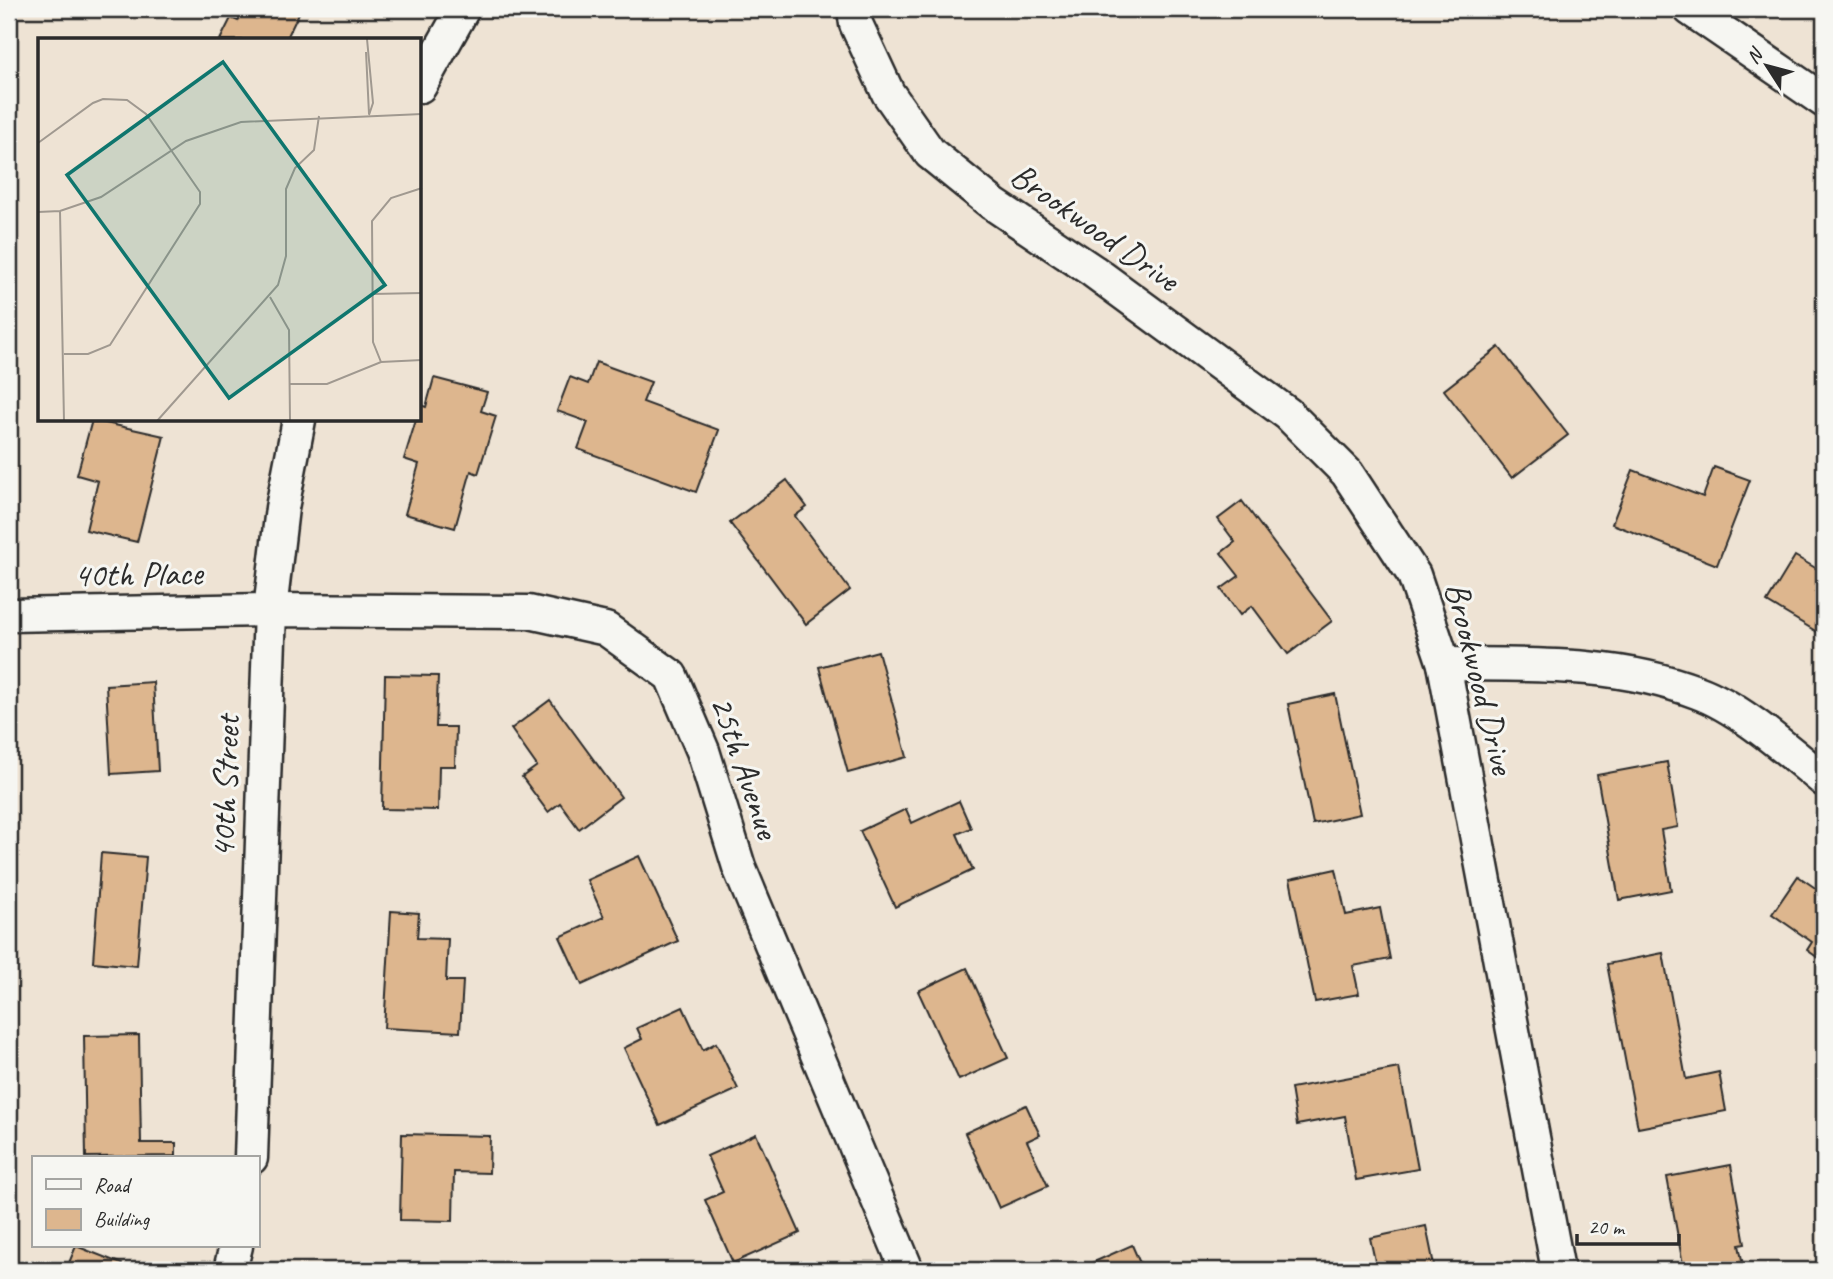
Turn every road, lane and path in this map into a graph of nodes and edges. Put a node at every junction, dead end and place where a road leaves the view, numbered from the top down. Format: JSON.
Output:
{"nodes":[{"id":1,"x":464,"y":9,"type":"edge"},
{"id":2,"x":854,"y":9,"type":"edge"},
{"id":3,"x":1690,"y":9,"type":"edge"},
{"id":4,"x":422,"y":82,"type":"edge"},
{"id":5,"x":1824,"y":101,"type":"edge"},
{"id":6,"x":299,"y":422,"type":"edge"},
{"id":7,"x":270,"y":610,"type":"junction"},
{"id":8,"x":9,"y":615,"type":"edge"},
{"id":9,"x":1444,"y":664,"type":"junction"},
{"id":10,"x":1824,"y":780,"type":"edge"},
{"id":11,"x":251,"y":1156,"type":"edge"},
{"id":12,"x":236,"y":1248,"type":"edge"},
{"id":13,"x":230,"y":1270,"type":"edge"},
{"id":14,"x":907,"y":1270,"type":"edge"},
{"id":15,"x":1558,"y":1270,"type":"edge"}],
"edges":[{"from":1,"to":4,"type":"street"},
{"from":2,"to":9,"type":"street","name":"Brookwood Drive"},
{"from":3,"to":5,"type":"street"},
{"from":6,"to":7,"type":"street","name":"40th Street"},
{"from":7,"to":8,"type":"street","name":"40th Place"},
{"from":7,"to":11,"type":"street","name":"40th Street"},
{"from":7,"to":14,"type":"street","name":"25th Avenue"},
{"from":9,"to":10,"type":"street"},
{"from":9,"to":15,"type":"street","name":"Brookwood Drive"},
{"from":12,"to":13,"type":"street"}]}
